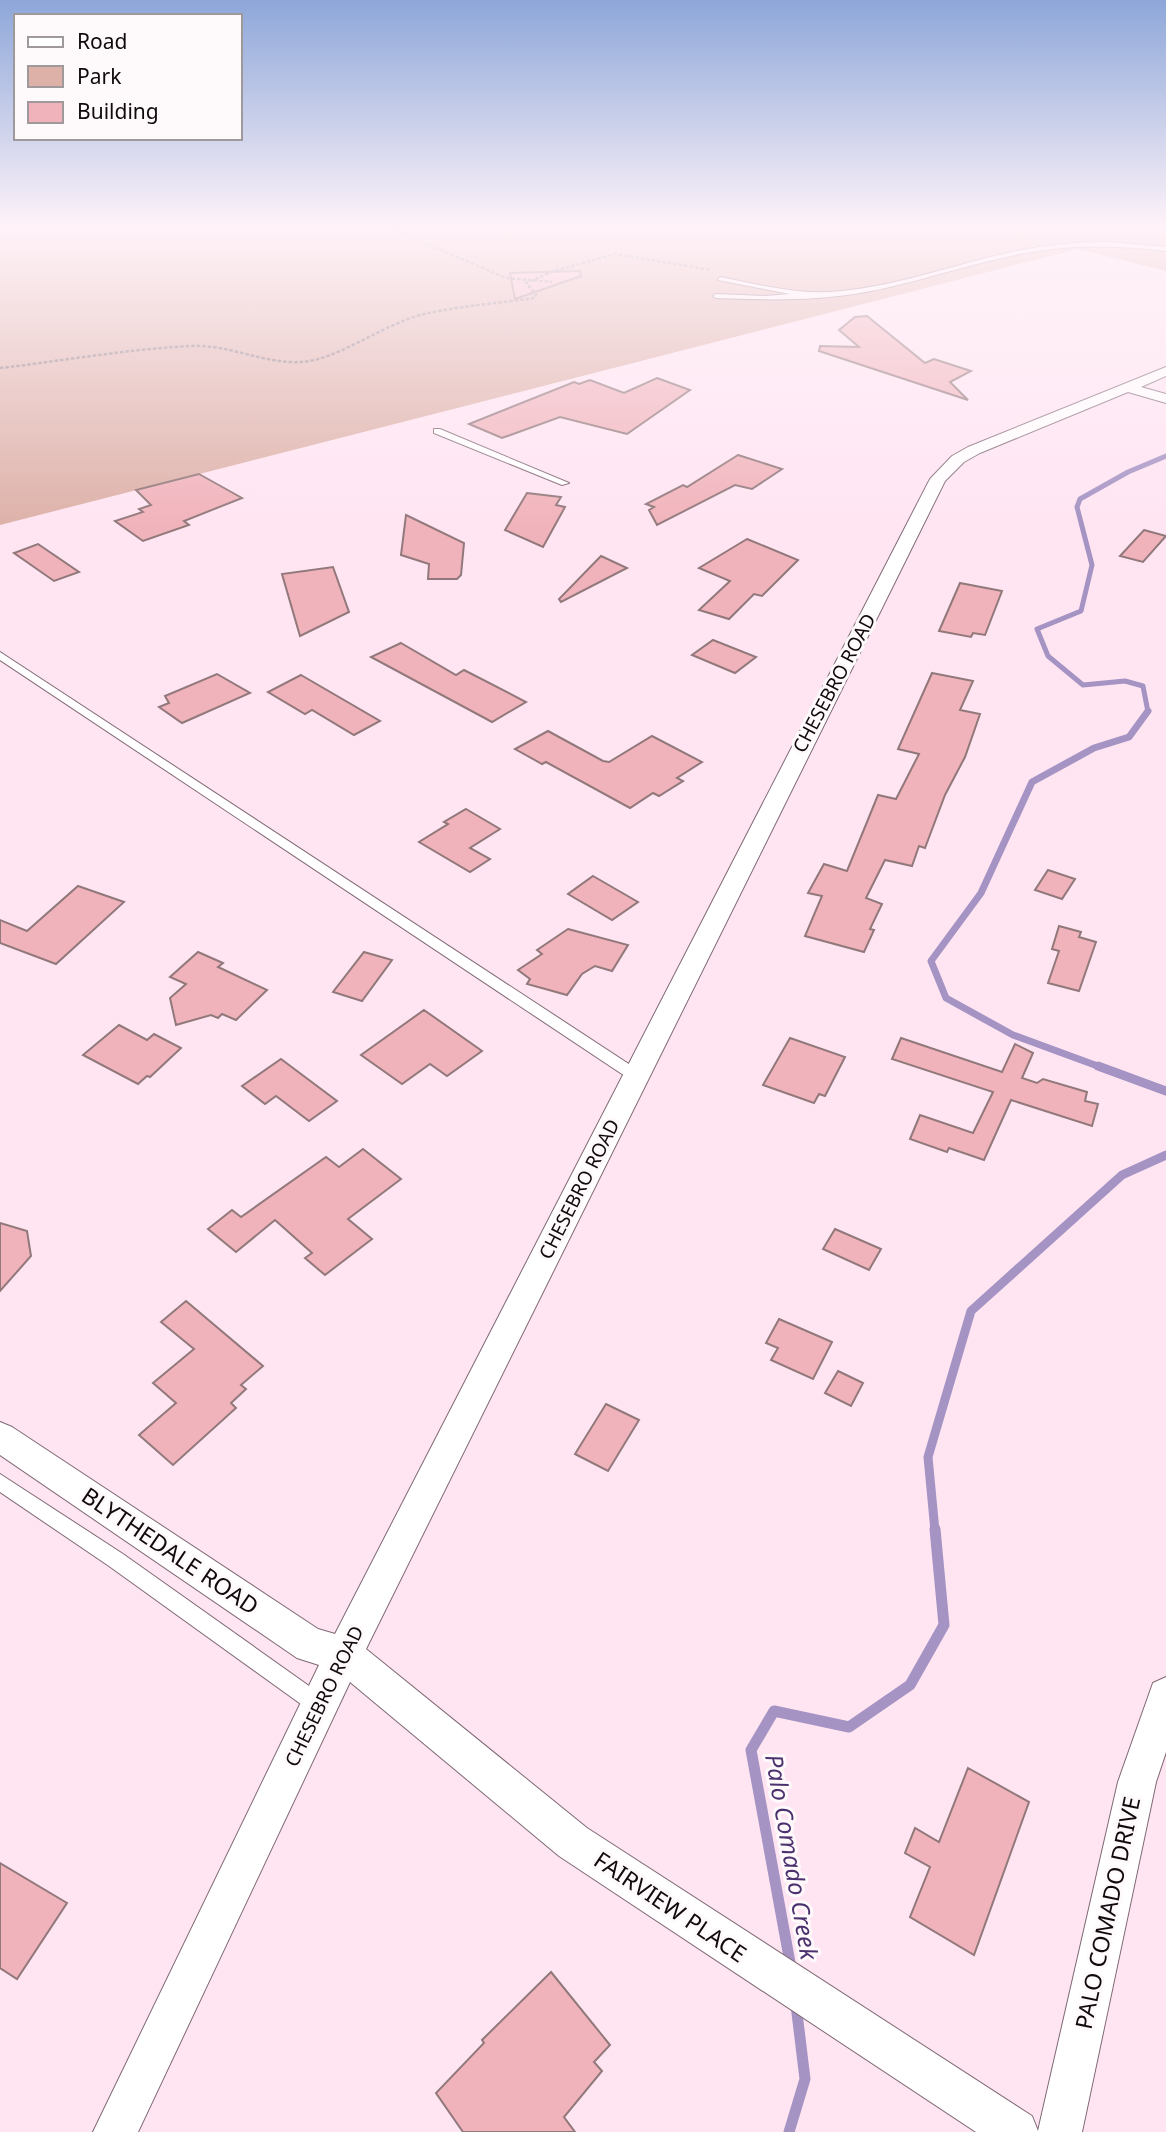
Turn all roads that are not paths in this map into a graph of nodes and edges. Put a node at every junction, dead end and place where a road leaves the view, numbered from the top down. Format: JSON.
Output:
{"nodes":[{"id":1,"x":1166,"y":371,"type":"edge"},
{"id":2,"x":1127,"y":387,"type":"junction"},
{"id":3,"x":1166,"y":399,"type":"edge"},
{"id":4,"x":436,"y":431,"type":"dead end"},
{"id":5,"x":565,"y":483,"type":"dead end"},
{"id":6,"x":0,"y":655,"type":"edge"},
{"id":7,"x":636,"y":1076,"type":"junction"},
{"id":8,"x":0,"y":1437,"type":"edge"},
{"id":9,"x":0,"y":1482,"type":"edge"},
{"id":10,"x":344,"y":1654,"type":"junction"},
{"id":11,"x":1166,"y":1696,"type":"edge"},
{"id":12,"x":320,"y":1706,"type":"junction"},
{"id":13,"x":115,"y":2132,"type":"edge"},
{"id":14,"x":1016,"y":2132,"type":"edge"},
{"id":15,"x":1060,"y":2132,"type":"edge"}],
"edges":[{"from":1,"to":2,"type":"street","name":"CHESEBRO ROAD"},
{"from":2,"to":3,"type":"street"},
{"from":2,"to":7,"type":"street","name":"CHESEBRO ROAD"},
{"from":4,"to":5,"type":"lane"},
{"from":6,"to":7,"type":"lane"},
{"from":7,"to":10,"type":"street","name":"CHESEBRO ROAD"},
{"from":8,"to":10,"type":"street","name":"BLYTHEDALE ROAD"},
{"from":9,"to":12,"type":"lane"},
{"from":10,"to":12,"type":"street","name":"CHESEBRO ROAD"},
{"from":10,"to":14,"type":"street","name":"FAIRVIEW PLACE"},
{"from":11,"to":15,"type":"street","name":"PALO COMADO DRIVE"},
{"from":12,"to":13,"type":"street","name":"CHESEBRO ROAD"}]}
